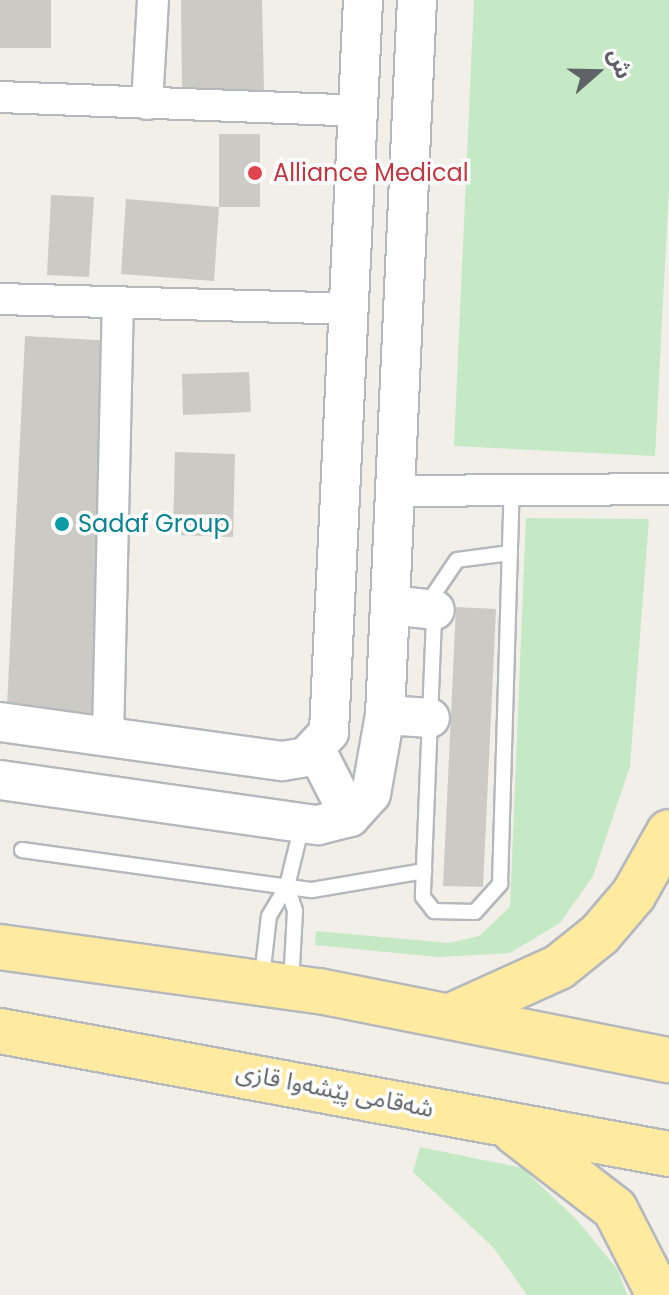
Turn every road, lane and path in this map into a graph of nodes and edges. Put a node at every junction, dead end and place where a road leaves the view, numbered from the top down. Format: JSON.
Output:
{"nodes":[{"id":1,"x":153,"y":0,"type":"edge"},
{"id":2,"x":363,"y":0,"type":"edge"},
{"id":3,"x":417,"y":0,"type":"edge"},
{"id":4,"x":0,"y":97,"type":"edge"},
{"id":5,"x":147,"y":104,"type":"junction"},
{"id":6,"x":359,"y":111,"type":"junction"},
{"id":7,"x":0,"y":299,"type":"edge"},
{"id":8,"x":118,"y":303,"type":"junction"},
{"id":9,"x":351,"y":309,"type":"junction"},
{"id":10,"x":348,"y":380,"type":"junction"},
{"id":11,"x":401,"y":381,"type":"junction"},
{"id":12,"x":669,"y":489,"type":"edge"},
{"id":13,"x":512,"y":490,"type":"junction"},
{"id":14,"x":396,"y":491,"type":"junction"},
{"id":15,"x":510,"y":553,"type":"junction"},
{"id":16,"x":390,"y":605,"type":"junction"},
{"id":17,"x":435,"y":610,"type":"junction"},
{"id":18,"x":385,"y":715,"type":"junction"},
{"id":19,"x":430,"y":718,"type":"junction"},
{"id":20,"x":0,"y":722,"type":"edge"},
{"id":21,"x":108,"y":738,"type":"junction"},
{"id":22,"x":316,"y":750,"type":"junction"},
{"id":23,"x":0,"y":780,"type":"edge"},
{"id":24,"x":350,"y":817,"type":"junction"},
{"id":25,"x":302,"y":824,"type":"junction"},
{"id":26,"x":669,"y":832,"type":"edge"},
{"id":27,"x":22,"y":850,"type":"dead end"},
{"id":28,"x":424,"y":871,"type":"junction"},
{"id":29,"x":287,"y":886,"type":"junction"},
{"id":30,"x":0,"y":947,"type":"edge"},
{"id":31,"x":276,"y":984,"type":"junction"},
{"id":32,"x":455,"y":1014,"type":"junction"},
{"id":33,"x":0,"y":1031,"type":"edge"},
{"id":34,"x":44,"y":1035,"type":"junction"},
{"id":35,"x":0,"y":1057,"type":"edge"},
{"id":36,"x":669,"y":1060,"type":"edge"},
{"id":37,"x":475,"y":1117,"type":"junction"},
{"id":38,"x":669,"y":1154,"type":"edge"},
{"id":39,"x":659,"y":1295,"type":"edge"}],
"edges":[{"from":1,"to":5,"type":"street"},
{"from":2,"to":6,"type":"street"},
{"from":3,"to":11,"type":"street"},
{"from":4,"to":5,"type":"street"},
{"from":5,"to":6,"type":"street"},
{"from":6,"to":9,"type":"street"},
{"from":7,"to":8,"type":"street"},
{"from":8,"to":9,"type":"street"},
{"from":8,"to":21,"type":"street"},
{"from":9,"to":10,"type":"street"},
{"from":10,"to":11,"type":"street"},
{"from":10,"to":22,"type":"street"},
{"from":11,"to":14,"type":"street"},
{"from":12,"to":13,"type":"street"},
{"from":13,"to":14,"type":"street"},
{"from":13,"to":15,"type":"lane"},
{"from":14,"to":16,"type":"street"},
{"from":15,"to":17,"type":"lane"},
{"from":15,"to":28,"type":"lane"},
{"from":16,"to":17,"type":"street"},
{"from":16,"to":18,"type":"street"},
{"from":17,"to":19,"type":"lane"},
{"from":18,"to":19,"type":"street"},
{"from":18,"to":24,"type":"street"},
{"from":19,"to":28,"type":"lane"},
{"from":20,"to":21,"type":"street"},
{"from":21,"to":22,"type":"street"},
{"from":22,"to":24,"type":"street"},
{"from":23,"to":25,"type":"street"},
{"from":24,"to":25,"type":"street"},
{"from":25,"to":29,"type":"lane"},
{"from":26,"to":32,"type":"highway"},
{"from":27,"to":29,"type":"lane"},
{"from":28,"to":29,"type":"lane"},
{"from":29,"to":31,"type":"lane"},
{"from":29,"to":31,"type":"lane"},
{"from":30,"to":31,"type":"highway"},
{"from":31,"to":32,"type":"highway"},
{"from":32,"to":36,"type":"highway"},
{"from":33,"to":34,"type":"highway","name":"شەقامی پێشەوا قازی"},
{"from":34,"to":35,"type":"street"},
{"from":34,"to":37,"type":"highway","name":"شەقامی پێشەوا قازی"},
{"from":37,"to":38,"type":"highway","name":"شەقامی پێشەوا قازی"},
{"from":37,"to":39,"type":"highway"}]}
